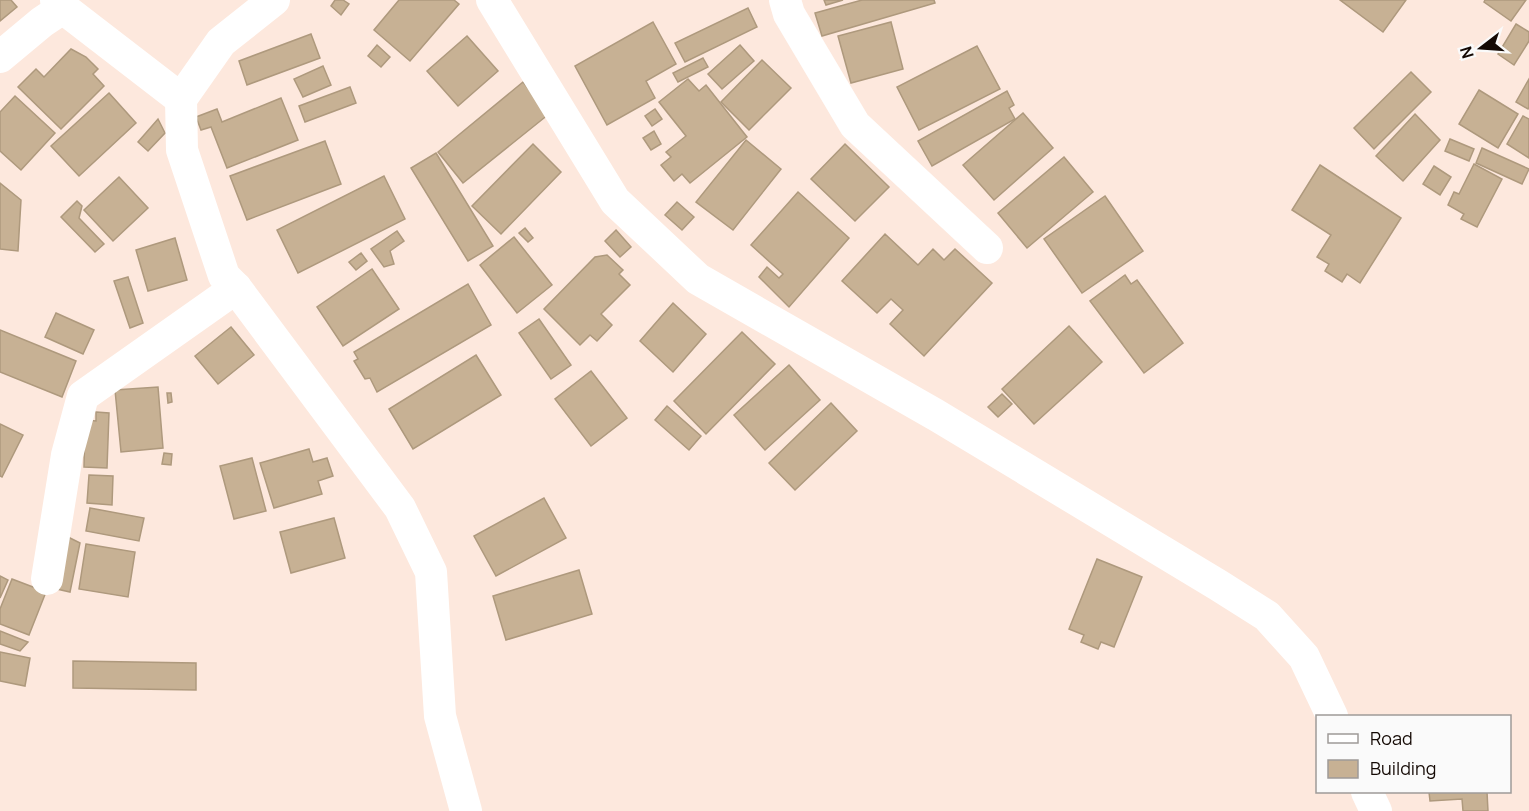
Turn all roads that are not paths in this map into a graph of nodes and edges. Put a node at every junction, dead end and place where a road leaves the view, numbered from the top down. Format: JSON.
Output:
{"nodes":[{"id":1,"x":274,"y":0,"type":"edge"},
{"id":2,"x":492,"y":0,"type":"edge"},
{"id":3,"x":785,"y":0,"type":"edge"},
{"id":4,"x":60,"y":4,"type":"edge"},
{"id":5,"x":0,"y":57,"type":"edge"},
{"id":6,"x":181,"y":99,"type":"junction"},
{"id":7,"x":987,"y":248,"type":"dead end"},
{"id":8,"x":236,"y":288,"type":"junction"},
{"id":9,"x":47,"y":579,"type":"dead end"},
{"id":10,"x":1331,"y":715,"type":"edge"},
{"id":11,"x":1367,"y":793,"type":"edge"},
{"id":12,"x":466,"y":811,"type":"edge"},
{"id":13,"x":1376,"y":811,"type":"edge"}],
"edges":[{"from":1,"to":6,"type":"street"},
{"from":2,"to":10,"type":"street"},
{"from":3,"to":7,"type":"street"},
{"from":4,"to":5,"type":"street"},
{"from":4,"to":6,"type":"street"},
{"from":6,"to":8,"type":"street"},
{"from":8,"to":9,"type":"street"},
{"from":8,"to":12,"type":"street"},
{"from":11,"to":13,"type":"street"}]}
